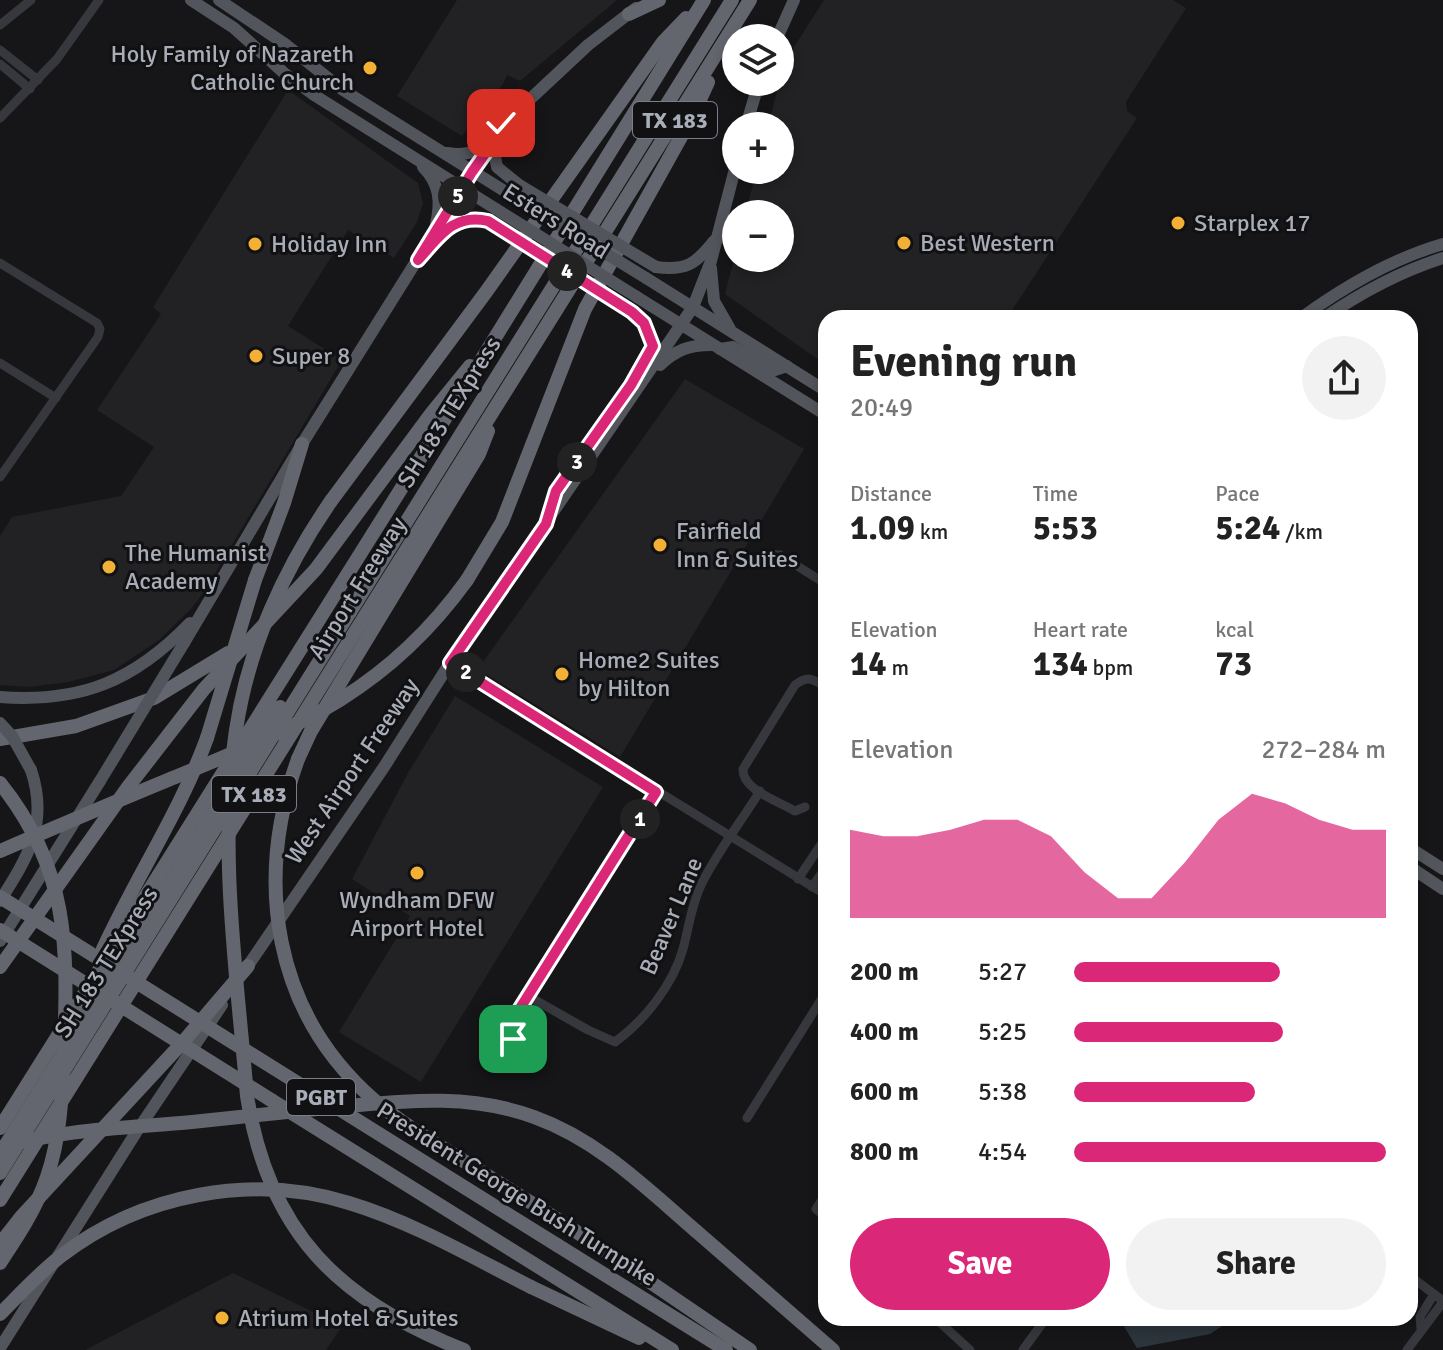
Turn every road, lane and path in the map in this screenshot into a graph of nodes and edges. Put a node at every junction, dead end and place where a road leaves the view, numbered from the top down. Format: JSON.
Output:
{"nodes":[{"id":1,"x":31,"y":0,"type":"edge"},
{"id":2,"x":99,"y":0,"type":"edge"},
{"id":3,"x":191,"y":0,"type":"edge"},
{"id":4,"x":219,"y":0,"type":"edge"},
{"id":5,"x":645,"y":0,"type":"edge"},
{"id":6,"x":659,"y":0,"type":"edge"},
{"id":7,"x":703,"y":0,"type":"edge"},
{"id":8,"x":723,"y":0,"type":"edge"},
{"id":9,"x":732,"y":0,"type":"edge"},
{"id":10,"x":750,"y":0,"type":"edge"},
{"id":11,"x":794,"y":0,"type":"edge"},
{"id":12,"x":629,"y":14,"type":"junction"},
{"id":13,"x":735,"y":24,"type":"edge"},
{"id":14,"x":783,"y":24,"type":"edge"},
{"id":15,"x":0,"y":25,"type":"edge"},
{"id":16,"x":722,"y":45,"type":"edge"},
{"id":17,"x":0,"y":50,"type":"edge"},
{"id":18,"x":722,"y":51,"type":"edge"},
{"id":19,"x":0,"y":64,"type":"edge"},
{"id":20,"x":38,"y":80,"type":"junction"},
{"id":21,"x":30,"y":89,"type":"junction"},
{"id":22,"x":512,"y":116,"type":"junction"},
{"id":23,"x":0,"y":118,"type":"edge"},
{"id":24,"x":442,"y":151,"type":"junction"},
{"id":25,"x":408,"y":155,"type":"junction"},
{"id":26,"x":472,"y":172,"type":"junction"},
{"id":27,"x":731,"y":184,"type":"edge"},
{"id":28,"x":463,"y":188,"type":"junction"},
{"id":29,"x":718,"y":236,"type":"junction"},
{"id":30,"x":432,"y":237,"type":"junction"},
{"id":31,"x":1443,"y":244,"type":"edge"},
{"id":32,"x":1443,"y":258,"type":"edge"},
{"id":33,"x":418,"y":260,"type":"junction"},
{"id":34,"x":711,"y":261,"type":"junction"},
{"id":35,"x":0,"y":263,"type":"edge"},
{"id":36,"x":693,"y":307,"type":"junction"},
{"id":37,"x":1313,"y":310,"type":"edge"},
{"id":38,"x":1336,"y":310,"type":"edge"},
{"id":39,"x":681,"y":325,"type":"junction"},
{"id":40,"x":732,"y":331,"type":"junction"},
{"id":41,"x":491,"y":344,"type":"junction"},
{"id":42,"x":717,"y":347,"type":"junction"},
{"id":43,"x":0,"y":363,"type":"edge"},
{"id":44,"x":787,"y":366,"type":"junction"},
{"id":45,"x":648,"y":375,"type":"junction"},
{"id":46,"x":776,"y":384,"type":"junction"},
{"id":47,"x":818,"y":386,"type":"edge"},
{"id":48,"x":507,"y":388,"type":"junction"},
{"id":49,"x":56,"y":398,"type":"junction"},
{"id":50,"x":818,"y":410,"type":"edge"},
{"id":51,"x":302,"y":444,"type":"junction"},
{"id":52,"x":0,"y":477,"type":"edge"},
{"id":53,"x":546,"y":524,"type":"junction"},
{"id":54,"x":766,"y":554,"type":"dead end"},
{"id":55,"x":818,"y":579,"type":"edge"},
{"id":56,"x":211,"y":601,"type":"junction"},
{"id":57,"x":248,"y":640,"type":"junction"},
{"id":58,"x":450,"y":663,"type":"junction"},
{"id":59,"x":818,"y":682,"type":"edge"},
{"id":60,"x":0,"y":697,"type":"edge"},
{"id":61,"x":0,"y":723,"type":"edge"},
{"id":62,"x":0,"y":739,"type":"edge"},
{"id":63,"x":0,"y":783,"type":"edge"},
{"id":64,"x":760,"y":791,"type":"junction"},
{"id":65,"x":656,"y":792,"type":"junction"},
{"id":66,"x":805,"y":807,"type":"dead end"},
{"id":67,"x":731,"y":837,"type":"junction"},
{"id":68,"x":818,"y":849,"type":"edge"},
{"id":69,"x":0,"y":851,"type":"edge"},
{"id":70,"x":1418,"y":853,"type":"edge"},
{"id":71,"x":1443,"y":869,"type":"edge"},
{"id":72,"x":1418,"y":872,"type":"edge"},
{"id":73,"x":818,"y":878,"type":"edge"},
{"id":74,"x":798,"y":879,"type":"junction"},
{"id":75,"x":812,"y":887,"type":"junction"},
{"id":76,"x":1443,"y":889,"type":"edge"},
{"id":77,"x":818,"y":890,"type":"edge"},
{"id":78,"x":0,"y":899,"type":"edge"},
{"id":79,"x":0,"y":930,"type":"edge"},
{"id":80,"x":0,"y":941,"type":"edge"},
{"id":81,"x":248,"y":966,"type":"junction"},
{"id":82,"x":0,"y":967,"type":"edge"},
{"id":83,"x":528,"y":996,"type":"junction"},
{"id":84,"x":80,"y":999,"type":"junction"},
{"id":85,"x":818,"y":1005,"type":"edge"},
{"id":86,"x":513,"y":1039,"type":"dead end"},
{"id":87,"x":747,"y":1118,"type":"dead end"},
{"id":88,"x":0,"y":1128,"type":"edge"},
{"id":89,"x":0,"y":1151,"type":"edge"},
{"id":90,"x":0,"y":1173,"type":"edge"},
{"id":91,"x":0,"y":1200,"type":"edge"},
{"id":92,"x":0,"y":1244,"type":"edge"},
{"id":93,"x":0,"y":1263,"type":"edge"},
{"id":94,"x":1418,"y":1282,"type":"edge"},
{"id":95,"x":1434,"y":1294,"type":"junction"},
{"id":96,"x":1443,"y":1301,"type":"edge"},
{"id":97,"x":0,"y":1314,"type":"edge"},
{"id":98,"x":944,"y":1326,"type":"edge"},
{"id":99,"x":1040,"y":1326,"type":"edge"},
{"id":100,"x":1421,"y":1328,"type":"junction"},
{"id":101,"x":0,"y":1348,"type":"edge"},
{"id":102,"x":464,"y":1350,"type":"edge"},
{"id":103,"x":670,"y":1350,"type":"edge"},
{"id":104,"x":726,"y":1350,"type":"edge"},
{"id":105,"x":750,"y":1350,"type":"edge"},
{"id":106,"x":833,"y":1350,"type":"edge"},
{"id":107,"x":970,"y":1350,"type":"edge"},
{"id":108,"x":1023,"y":1350,"type":"edge"},
{"id":109,"x":1407,"y":1350,"type":"edge"}],
"edges":[{"from":1,"to":15,"type":"street"},
{"from":2,"to":20,"type":"street"},
{"from":3,"to":25,"type":"main road","name":"Esters Road"},
{"from":4,"to":24,"type":"main road","name":"Esters Road"},
{"from":5,"to":12,"type":"main road"},
{"from":6,"to":12,"type":"highway"},
{"from":7,"to":41,"type":"highway","name":"Airport Freeway","number":"TX 183"},
{"from":7,"to":102,"type":"highway","bridge":true},
{"from":8,"to":89,"type":"highway","name":"SH 183 TEXpress"},
{"from":9,"to":90,"type":"highway","name":"SH 183 TEXpress"},
{"from":10,"to":13,"type":"highway","name":"Airport Freeway","number":"TX 183"},
{"from":11,"to":14,"type":"main road"},
{"from":12,"to":22,"type":"main road"},
{"from":16,"to":48,"type":"highway","name":"Airport Freeway","number":"TX 183"},
{"from":17,"to":20,"type":"street"},
{"from":18,"to":69,"type":"highway","bridge":true},
{"from":19,"to":21,"type":"street"},
{"from":20,"to":21,"type":"street"},
{"from":21,"to":23,"type":"street"},
{"from":22,"to":24,"type":"main road"},
{"from":22,"to":26,"type":"main road"},
{"from":22,"to":29,"type":"main road","bridge":true},
{"from":24,"to":26,"type":"main road","name":"Esters Road"},
{"from":25,"to":28,"type":"main road","name":"Esters Road"},
{"from":25,"to":30,"type":"main road"},
{"from":26,"to":28,"type":"main road"},
{"from":26,"to":36,"type":"main road","name":"Esters Road","bridge":true},
{"from":27,"to":29,"type":"main road","name":"West Airport Freeway"},
{"from":28,"to":30,"type":"main road"},
{"from":28,"to":39,"type":"main road","name":"Esters Road","bridge":true},
{"from":29,"to":34,"type":"main road","name":"West Airport Freeway"},
{"from":30,"to":33,"type":"main road"},
{"from":31,"to":37,"type":"main road"},
{"from":32,"to":38,"type":"main road"},
{"from":33,"to":51,"type":"main road"},
{"from":33,"to":53,"type":"main road","bridge":true},
{"from":34,"to":36,"type":"main road","name":"West Airport Freeway"},
{"from":34,"to":40,"type":"main road"},
{"from":35,"to":49,"type":"street"},
{"from":36,"to":39,"type":"main road","name":"West Airport Freeway"},
{"from":36,"to":40,"type":"main road","name":"Esters Road"},
{"from":39,"to":42,"type":"main road","name":"Esters Road"},
{"from":39,"to":45,"type":"main road","name":"West Airport Freeway"},
{"from":40,"to":44,"type":"main road","name":"Esters Road"},
{"from":41,"to":57,"type":"highway"},
{"from":41,"to":84,"type":"highway","name":"Airport Freeway","number":"TX 183"},
{"from":42,"to":44,"type":"main road"},
{"from":42,"to":45,"type":"main road"},
{"from":42,"to":46,"type":"main road","name":"Esters Road"},
{"from":43,"to":49,"type":"street"},
{"from":44,"to":46,"type":"main road"},
{"from":44,"to":47,"type":"main road","name":"Esters Road"},
{"from":45,"to":53,"type":"main road","name":"West Airport Freeway"},
{"from":46,"to":50,"type":"main road","name":"Esters Road"},
{"from":48,"to":91,"type":"highway","name":"Airport Freeway","number":"TX 183"},
{"from":48,"to":105,"type":"highway","bridge":true},
{"from":49,"to":52,"type":"street"},
{"from":51,"to":56,"type":"main road"},
{"from":51,"to":84,"type":"highway","bridge":true},
{"from":53,"to":58,"type":"main road","name":"West Airport Freeway"},
{"from":54,"to":55,"type":"street"},
{"from":56,"to":60,"type":"main road"},
{"from":56,"to":80,"type":"main road","bridge":true},
{"from":57,"to":62,"type":"highway"},
{"from":57,"to":82,"type":"highway"},
{"from":58,"to":65,"type":"street"},
{"from":58,"to":81,"type":"main road","name":"West Airport Freeway"},
{"from":59,"to":64,"type":"street"},
{"from":61,"to":78,"type":"main road","bridge":true},
{"from":63,"to":93,"type":"highway","bridge":true},
{"from":64,"to":66,"type":"street"},
{"from":64,"to":67,"type":"street"},
{"from":65,"to":67,"type":"street"},
{"from":65,"to":83,"type":"street"},
{"from":67,"to":74,"type":"street"},
{"from":67,"to":83,"type":"street","name":"Beaver Lane"},
{"from":68,"to":74,"type":"street"},
{"from":70,"to":71,"type":"main road"},
{"from":72,"to":76,"type":"main road"},
{"from":73,"to":75,"type":"street"},
{"from":74,"to":75,"type":"street"},
{"from":75,"to":77,"type":"street"},
{"from":78,"to":104,"type":"highway","name":"President George Bush Turnpike","number":"PGBT","bridge":true},
{"from":79,"to":103,"type":"highway","name":"President George Bush Turnpike","number":"PGBT","bridge":true},
{"from":81,"to":92,"type":"highway"},
{"from":81,"to":101,"type":"main road","name":"West Airport Freeway"},
{"from":83,"to":86,"type":"street"},
{"from":84,"to":88,"type":"highway","name":"Airport Freeway","number":"TX 183"},
{"from":85,"to":87,"type":"street"},
{"from":89,"to":106,"type":"highway","bridge":true},
{"from":94,"to":95,"type":"street"},
{"from":95,"to":96,"type":"street"},
{"from":95,"to":100,"type":"street"},
{"from":96,"to":100,"type":"street"},
{"from":97,"to":103,"type":"highway","bridge":true},
{"from":98,"to":107,"type":"street"},
{"from":99,"to":108,"type":"street"},
{"from":100,"to":109,"type":"street"}]}
